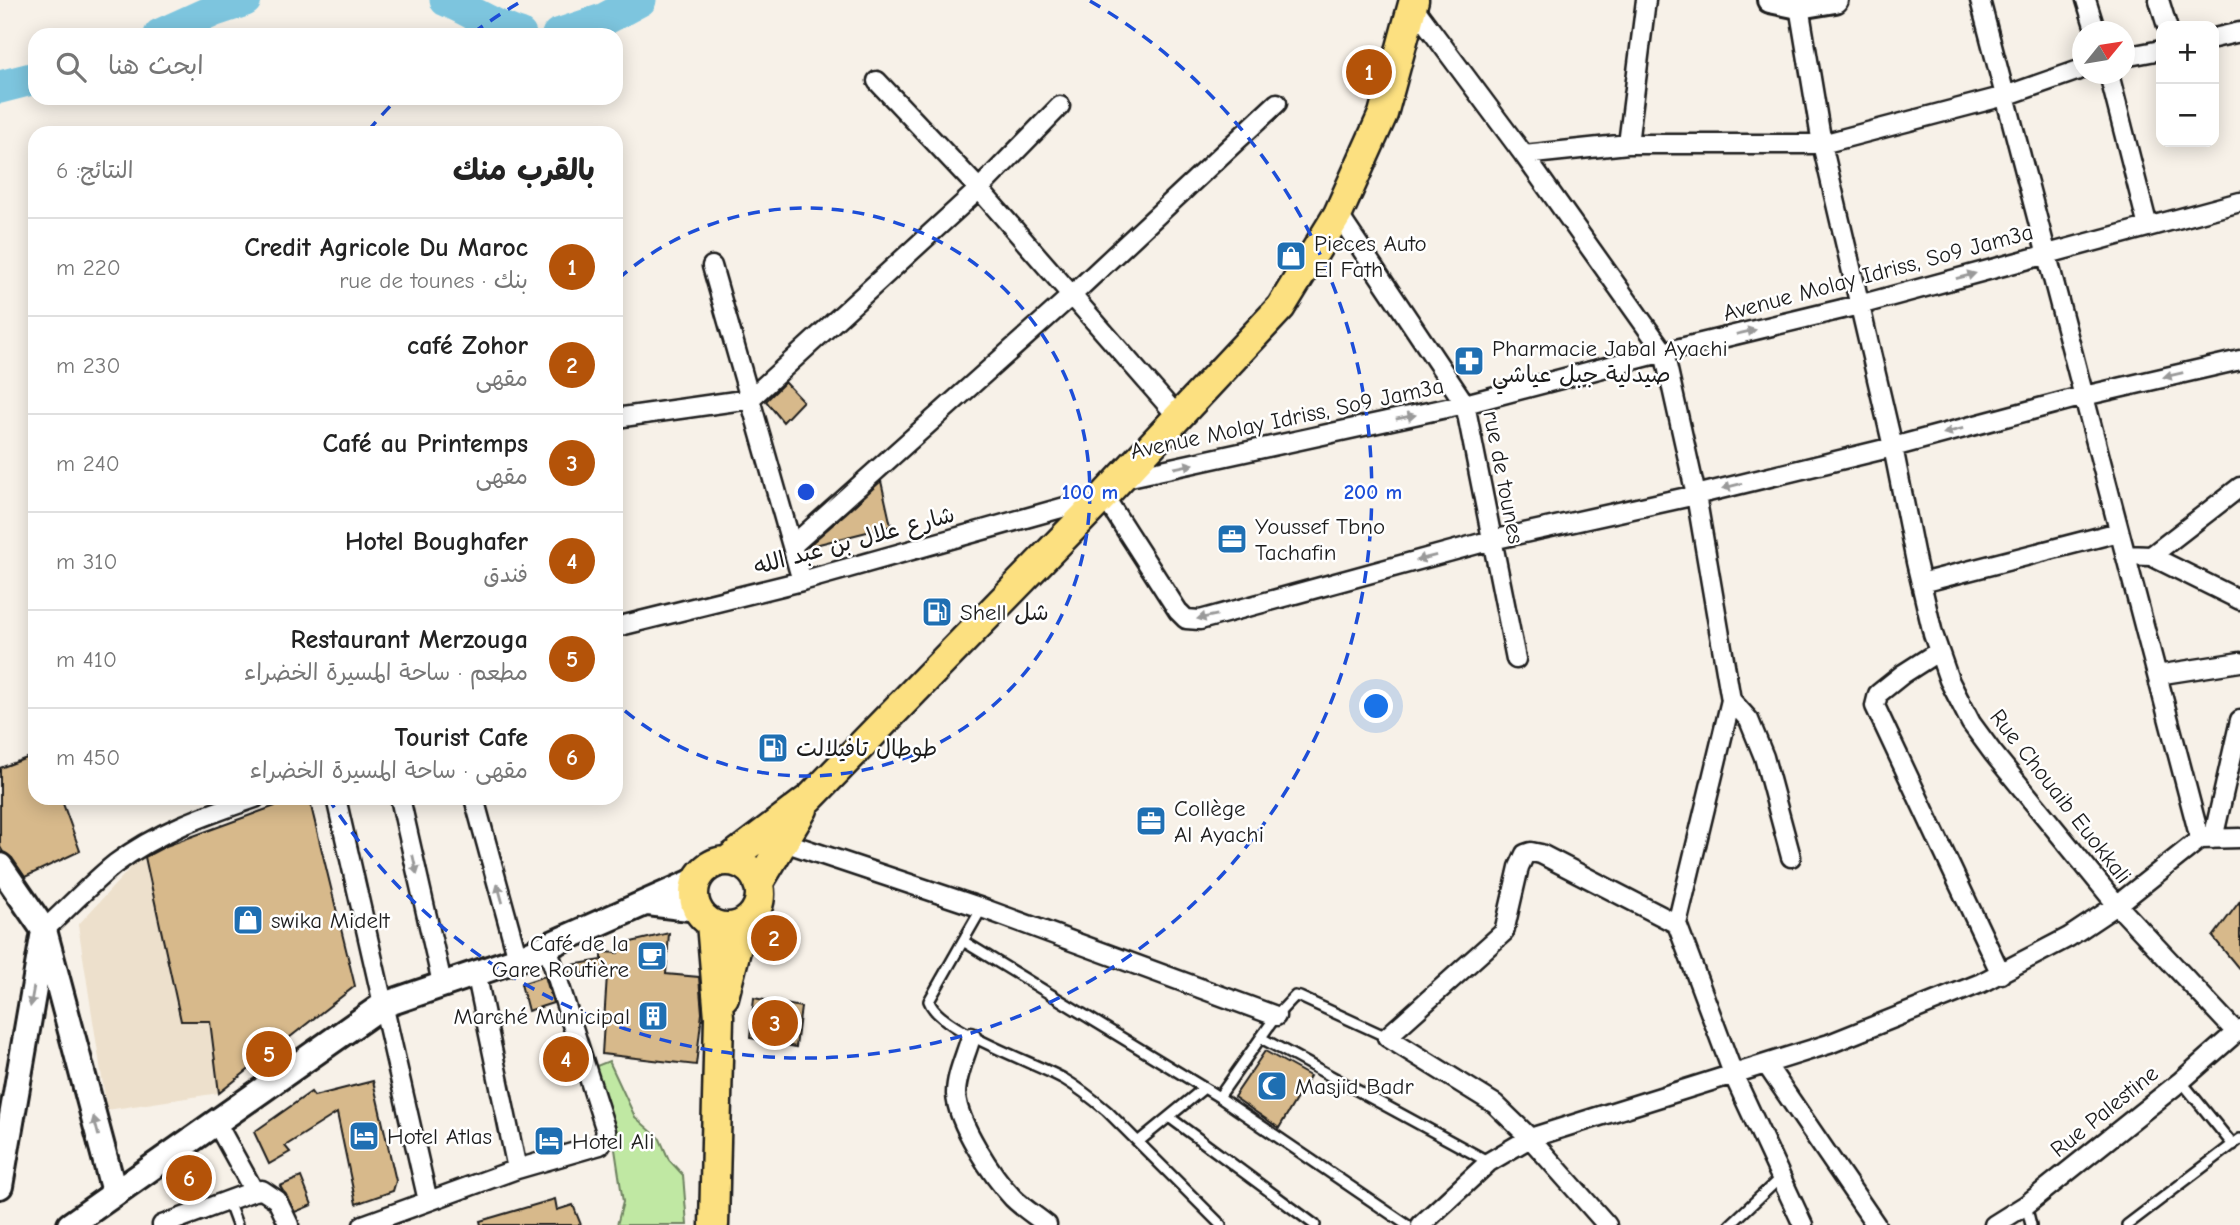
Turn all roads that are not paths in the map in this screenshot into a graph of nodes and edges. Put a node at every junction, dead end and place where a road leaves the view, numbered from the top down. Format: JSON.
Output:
{"nodes":[{"id":1,"x":1646,"y":0,"type":"edge"},
{"id":2,"x":1770,"y":0,"type":"edge"},
{"id":3,"x":1835,"y":0,"type":"edge"},
{"id":4,"x":1980,"y":0,"type":"edge"},
{"id":5,"x":2085,"y":0,"type":"edge"},
{"id":6,"x":2159,"y":0,"type":"edge"},
{"id":7,"x":1414,"y":3,"type":"edge"},
{"id":8,"x":1799,"y":6,"type":"junction"},
{"id":9,"x":2092,"y":21,"type":"edge"},
{"id":10,"x":2165,"y":21,"type":"edge"},
{"id":11,"x":2240,"y":33,"type":"edge"},
{"id":12,"x":2219,"y":37,"type":"edge"},
{"id":13,"x":2156,"y":51,"type":"edge"},
{"id":14,"x":2135,"y":55,"type":"edge"},
{"id":15,"x":2072,"y":73,"type":"edge"},
{"id":16,"x":877,"y":81,"type":"dead end"},
{"id":17,"x":2111,"y":84,"type":"edge"},
{"id":18,"x":2005,"y":96,"type":"junction"},
{"id":19,"x":1277,"y":103,"type":"dead end"},
{"id":20,"x":1060,"y":106,"type":"dead end"},
{"id":21,"x":1628,"y":144,"type":"junction"},
{"id":22,"x":1822,"y":144,"type":"junction"},
{"id":23,"x":1524,"y":155,"type":"junction"},
{"id":24,"x":979,"y":189,"type":"junction"},
{"id":25,"x":2240,"y":202,"type":"edge"},
{"id":26,"x":1338,"y":214,"type":"junction"},
{"id":27,"x":2147,"y":227,"type":"junction"},
{"id":28,"x":2046,"y":254,"type":"junction"},
{"id":29,"x":712,"y":266,"type":"dead end"},
{"id":30,"x":1072,"y":296,"type":"junction"},
{"id":31,"x":1859,"y":305,"type":"junction"},
{"id":32,"x":1664,"y":352,"type":"junction"},
{"id":33,"x":2240,"y":360,"type":"edge"},
{"id":34,"x":2084,"y":396,"type":"junction"},
{"id":35,"x":750,"y":399,"type":"junction"},
{"id":36,"x":1465,"y":404,"type":"junction"},
{"id":37,"x":623,"y":417,"type":"edge"},
{"id":38,"x":1178,"y":417,"type":"junction"},
{"id":39,"x":1893,"y":447,"type":"junction"},
{"id":40,"x":2240,"y":487,"type":"edge"},
{"id":41,"x":1110,"y":488,"type":"junction"},
{"id":42,"x":1696,"y":495,"type":"junction"},
{"id":43,"x":2119,"y":532,"type":"junction"},
{"id":44,"x":1492,"y":540,"type":"junction"},
{"id":45,"x":792,"y":546,"type":"junction"},
{"id":46,"x":2125,"y":555,"type":"junction"},
{"id":47,"x":2151,"y":556,"type":"junction"},
{"id":48,"x":802,"y":581,"type":"junction"},
{"id":49,"x":1921,"y":583,"type":"junction"},
{"id":50,"x":2240,"y":600,"type":"edge"},
{"id":51,"x":623,"y":625,"type":"edge"},
{"id":52,"x":1939,"y":652,"type":"junction"},
{"id":53,"x":1516,"y":659,"type":"dead end"},
{"id":54,"x":2240,"y":662,"type":"edge"},
{"id":55,"x":2157,"y":675,"type":"junction"},
{"id":56,"x":1731,"y":700,"type":"junction"},
{"id":57,"x":2240,"y":722,"type":"edge"},
{"id":58,"x":810,"y":798,"type":"junction"},
{"id":59,"x":235,"y":805,"type":"edge"},
{"id":60,"x":338,"y":805,"type":"edge"},
{"id":61,"x":402,"y":805,"type":"edge"},
{"id":62,"x":476,"y":805,"type":"edge"},
{"id":63,"x":2240,"y":838,"type":"edge"},
{"id":64,"x":2207,"y":839,"type":"junction"},
{"id":65,"x":784,"y":842,"type":"junction"},
{"id":66,"x":1791,"y":857,"type":"dead end"},
{"id":67,"x":727,"y":861,"type":"junction"},
{"id":68,"x":0,"y":866,"type":"edge"},
{"id":69,"x":696,"y":880,"type":"junction"},
{"id":70,"x":758,"y":884,"type":"junction"},
{"id":71,"x":647,"y":902,"type":"junction"},
{"id":72,"x":2116,"y":905,"type":"junction"},
{"id":73,"x":982,"y":908,"type":"junction"},
{"id":74,"x":704,"y":916,"type":"junction"},
{"id":75,"x":743,"y":923,"type":"junction"},
{"id":76,"x":1676,"y":924,"type":"junction"},
{"id":77,"x":44,"y":930,"type":"junction"},
{"id":78,"x":963,"y":941,"type":"junction"},
{"id":79,"x":547,"y":946,"type":"junction"},
{"id":80,"x":518,"y":959,"type":"junction"},
{"id":81,"x":476,"y":972,"type":"junction"},
{"id":82,"x":2001,"y":974,"type":"junction"},
{"id":83,"x":442,"y":984,"type":"junction"},
{"id":84,"x":383,"y":1005,"type":"junction"},
{"id":85,"x":1276,"y":1016,"type":"junction"},
{"id":86,"x":719,"y":1017,"type":"junction"},
{"id":87,"x":2238,"y":1031,"type":"edge"},
{"id":88,"x":971,"y":1037,"type":"junction"},
{"id":89,"x":1387,"y":1037,"type":"junction"},
{"id":90,"x":1261,"y":1038,"type":"junction"},
{"id":91,"x":1766,"y":1064,"type":"junction"},
{"id":92,"x":1734,"y":1076,"type":"junction"},
{"id":93,"x":2181,"y":1081,"type":"junction"},
{"id":94,"x":1204,"y":1087,"type":"junction"},
{"id":95,"x":1219,"y":1097,"type":"junction"},
{"id":96,"x":1169,"y":1116,"type":"junction"},
{"id":97,"x":217,"y":1124,"type":"junction"},
{"id":98,"x":1530,"y":1138,"type":"junction"},
{"id":99,"x":1138,"y":1142,"type":"junction"},
{"id":100,"x":2236,"y":1142,"type":"edge"},
{"id":101,"x":1489,"y":1163,"type":"junction"},
{"id":102,"x":517,"y":1169,"type":"junction"},
{"id":103,"x":1780,"y":1178,"type":"junction"},
{"id":104,"x":0,"y":1186,"type":"edge"},
{"id":105,"x":254,"y":1191,"type":"junction"},
{"id":106,"x":114,"y":1192,"type":"junction"},
{"id":107,"x":228,"y":1201,"type":"junction"},
{"id":108,"x":428,"y":1201,"type":"junction"},
{"id":109,"x":2026,"y":1205,"type":"junction"},
{"id":110,"x":287,"y":1219,"type":"edge"},
{"id":111,"x":79,"y":1223,"type":"edge"},
{"id":112,"x":162,"y":1225,"type":"edge"},
{"id":113,"x":237,"y":1225,"type":"edge"},
{"id":114,"x":364,"y":1225,"type":"edge"},
{"id":115,"x":714,"y":1225,"type":"edge"},
{"id":116,"x":1047,"y":1225,"type":"edge"},
{"id":117,"x":1221,"y":1225,"type":"edge"},
{"id":118,"x":1315,"y":1225,"type":"edge"},
{"id":119,"x":1407,"y":1225,"type":"edge"},
{"id":120,"x":1421,"y":1225,"type":"edge"},
{"id":121,"x":1607,"y":1225,"type":"edge"},
{"id":122,"x":1730,"y":1225,"type":"edge"},
{"id":123,"x":1803,"y":1225,"type":"edge"},
{"id":124,"x":1876,"y":1225,"type":"edge"},
{"id":125,"x":1994,"y":1225,"type":"edge"},
{"id":126,"x":2031,"y":1225,"type":"edge"},
{"id":127,"x":2127,"y":1225,"type":"edge"}],
"edges":[{"from":1,"to":21,"type":"street"},
{"from":2,"to":8,"type":"street"},
{"from":3,"to":8,"type":"street"},
{"from":4,"to":18,"type":"street"},
{"from":5,"to":9,"type":"street"},
{"from":6,"to":10,"type":"street"},
{"from":7,"to":23,"type":"street"},
{"from":7,"to":26,"type":"main road"},
{"from":8,"to":22,"type":"street","name":"Rue Chouaib Euokkali"},
{"from":11,"to":12,"type":"street"},
{"from":13,"to":14,"type":"street"},
{"from":15,"to":18,"type":"street"},
{"from":16,"to":24,"type":"street"},
{"from":17,"to":27,"type":"street"},
{"from":18,"to":22,"type":"street"},
{"from":18,"to":28,"type":"street"},
{"from":19,"to":30,"type":"street"},
{"from":20,"to":24,"type":"street"},
{"from":21,"to":22,"type":"street"},
{"from":21,"to":23,"type":"street"},
{"from":22,"to":31,"type":"street","name":"Rue Chouaib Euokkali"},
{"from":23,"to":32,"type":"street"},
{"from":24,"to":30,"type":"street"},
{"from":24,"to":35,"type":"street"},
{"from":25,"to":27,"type":"street","name":"Avenue Molay Idriss, So9 Jam3a"},
{"from":26,"to":36,"type":"street","name":"rue de tounes"},
{"from":26,"to":38,"type":"main road"},
{"from":27,"to":28,"type":"street","name":"Avenue Molay Idriss, So9 Jam3a"},
{"from":31,"to":28,"type":"street","name":"Avenue Molay Idriss, So9 Jam3a","one_way":true},
{"from":28,"to":34,"type":"street"},
{"from":29,"to":35,"type":"street"},
{"from":30,"to":38,"type":"street"},
{"from":30,"to":45,"type":"street"},
{"from":32,"to":31,"type":"street","name":"Avenue Molay Idriss, So9 Jam3a","one_way":true},
{"from":31,"to":39,"type":"street","name":"Rue Chouaib Euokkali"},
{"from":32,"to":36,"type":"street","name":"Avenue Molay Idriss, So9 Jam3a"},
{"from":32,"to":42,"type":"street"},
{"from":33,"to":34,"type":"street","one_way":true},
{"from":34,"to":39,"type":"street","one_way":true},
{"from":34,"to":43,"type":"street"},
{"from":35,"to":37,"type":"street"},
{"from":35,"to":45,"type":"street"},
{"from":41,"to":36,"type":"street","name":"Avenue Molay Idriss, So9 Jam3a","one_way":true},
{"from":36,"to":44,"type":"street","name":"rue de tounes"},
{"from":38,"to":41,"type":"main road"},
{"from":39,"to":42,"type":"street","one_way":true},
{"from":39,"to":49,"type":"street","name":"Rue Chouaib Euokkali"},
{"from":40,"to":47,"type":"street"},
{"from":44,"to":41,"type":"street","one_way":true},
{"from":41,"to":48,"type":"street","name":"شارع علال بن عبد الله"},
{"from":41,"to":58,"type":"main road"},
{"from":42,"to":44,"type":"street"},
{"from":42,"to":56,"type":"street"},
{"from":43,"to":46,"type":"street"},
{"from":43,"to":49,"type":"street"},
{"from":44,"to":53,"type":"street","name":"rue de tounes"},
{"from":45,"to":48,"type":"street"},
{"from":46,"to":47,"type":"street"},
{"from":46,"to":55,"type":"street"},
{"from":47,"to":50,"type":"street"},
{"from":48,"to":51,"type":"street","name":"شارع علال بن عبد الله"},
{"from":49,"to":52,"type":"street","name":"Rue Chouaib Euokkali"},
{"from":52,"to":72,"type":"street","name":"Rue Chouaib Euokkali"},
{"from":52,"to":82,"type":"street"},
{"from":54,"to":55,"type":"street"},
{"from":55,"to":64,"type":"street"},
{"from":56,"to":66,"type":"street"},
{"from":56,"to":76,"type":"street"},
{"from":57,"to":64,"type":"street"},
{"from":58,"to":65,"type":"main road"},
{"from":58,"to":67,"type":"main road"},
{"from":59,"to":77,"type":"street"},
{"from":60,"to":84,"type":"street"},
{"from":61,"to":83,"type":"street","one_way":true},
{"from":80,"to":62,"type":"street","one_way":true},
{"from":63,"to":64,"type":"street"},
{"from":64,"to":72,"type":"street"},
{"from":65,"to":70,"type":"main road"},
{"from":65,"to":73,"type":"street"},
{"from":67,"to":69,"type":"main road"},
{"from":67,"to":70,"type":"main road"},
{"from":68,"to":77,"type":"street"},
{"from":69,"to":71,"type":"street"},
{"from":69,"to":74,"type":"main road"},
{"from":70,"to":75,"type":"main road"},
{"from":71,"to":74,"type":"street"},
{"from":71,"to":79,"type":"street"},
{"from":72,"to":82,"type":"street"},
{"from":72,"to":87,"type":"street","name":"Rue Chouaib Euokkali"},
{"from":73,"to":78,"type":"lane"},
{"from":73,"to":85,"type":"street"},
{"from":74,"to":75,"type":"main road"},
{"from":74,"to":86,"type":"main road"},
{"from":75,"to":86,"type":"main road"},
{"from":76,"to":89,"type":"street"},
{"from":76,"to":92,"type":"street"},
{"from":77,"to":104,"type":"street","one_way":true},
{"from":106,"to":77,"type":"street","one_way":true},
{"from":78,"to":88,"type":"lane"},
{"from":78,"to":94,"type":"lane"},
{"from":79,"to":80,"type":"street"},
{"from":79,"to":102,"type":"street"},
{"from":80,"to":81,"type":"street"},
{"from":81,"to":83,"type":"street"},
{"from":81,"to":102,"type":"street"},
{"from":82,"to":91,"type":"street"},
{"from":83,"to":84,"type":"street"},
{"from":84,"to":97,"type":"street"},
{"from":84,"to":108,"type":"street"},
{"from":85,"to":89,"type":"lane"},
{"from":85,"to":90,"type":"lane"},
{"from":86,"to":115,"type":"main road"},
{"from":87,"to":93,"type":"street","name":"Rue Palestine"},
{"from":88,"to":99,"type":"lane"},
{"from":88,"to":116,"type":"street"},
{"from":89,"to":98,"type":"street"},
{"from":90,"to":95,"type":"lane"},
{"from":90,"to":101,"type":"lane"},
{"from":91,"to":92,"type":"street"},
{"from":91,"to":124,"type":"street"},
{"from":92,"to":98,"type":"street"},
{"from":92,"to":103,"type":"street"},
{"from":93,"to":100,"type":"lane"},
{"from":93,"to":109,"type":"street","name":"Rue Palestine"},
{"from":94,"to":95,"type":"lane"},
{"from":94,"to":96,"type":"lane"},
{"from":95,"to":119,"type":"lane"},
{"from":96,"to":99,"type":"lane"},
{"from":96,"to":118,"type":"lane"},
{"from":97,"to":105,"type":"street"},
{"from":97,"to":106,"type":"street"},
{"from":98,"to":101,"type":"street"},
{"from":98,"to":121,"type":"street"},
{"from":99,"to":117,"type":"lane"},
{"from":100,"to":127,"type":"lane"},
{"from":101,"to":120,"type":"street"},
{"from":102,"to":108,"type":"street"},
{"from":103,"to":122,"type":"lane"},
{"from":103,"to":123,"type":"street"},
{"from":105,"to":107,"type":"street"},
{"from":105,"to":110,"type":"street"},
{"from":106,"to":111,"type":"street"},
{"from":107,"to":112,"type":"street"},
{"from":107,"to":113,"type":"lane"},
{"from":108,"to":114,"type":"street"},
{"from":109,"to":125,"type":"street","name":"Rue Palestine"},
{"from":109,"to":126,"type":"lane"}]}
